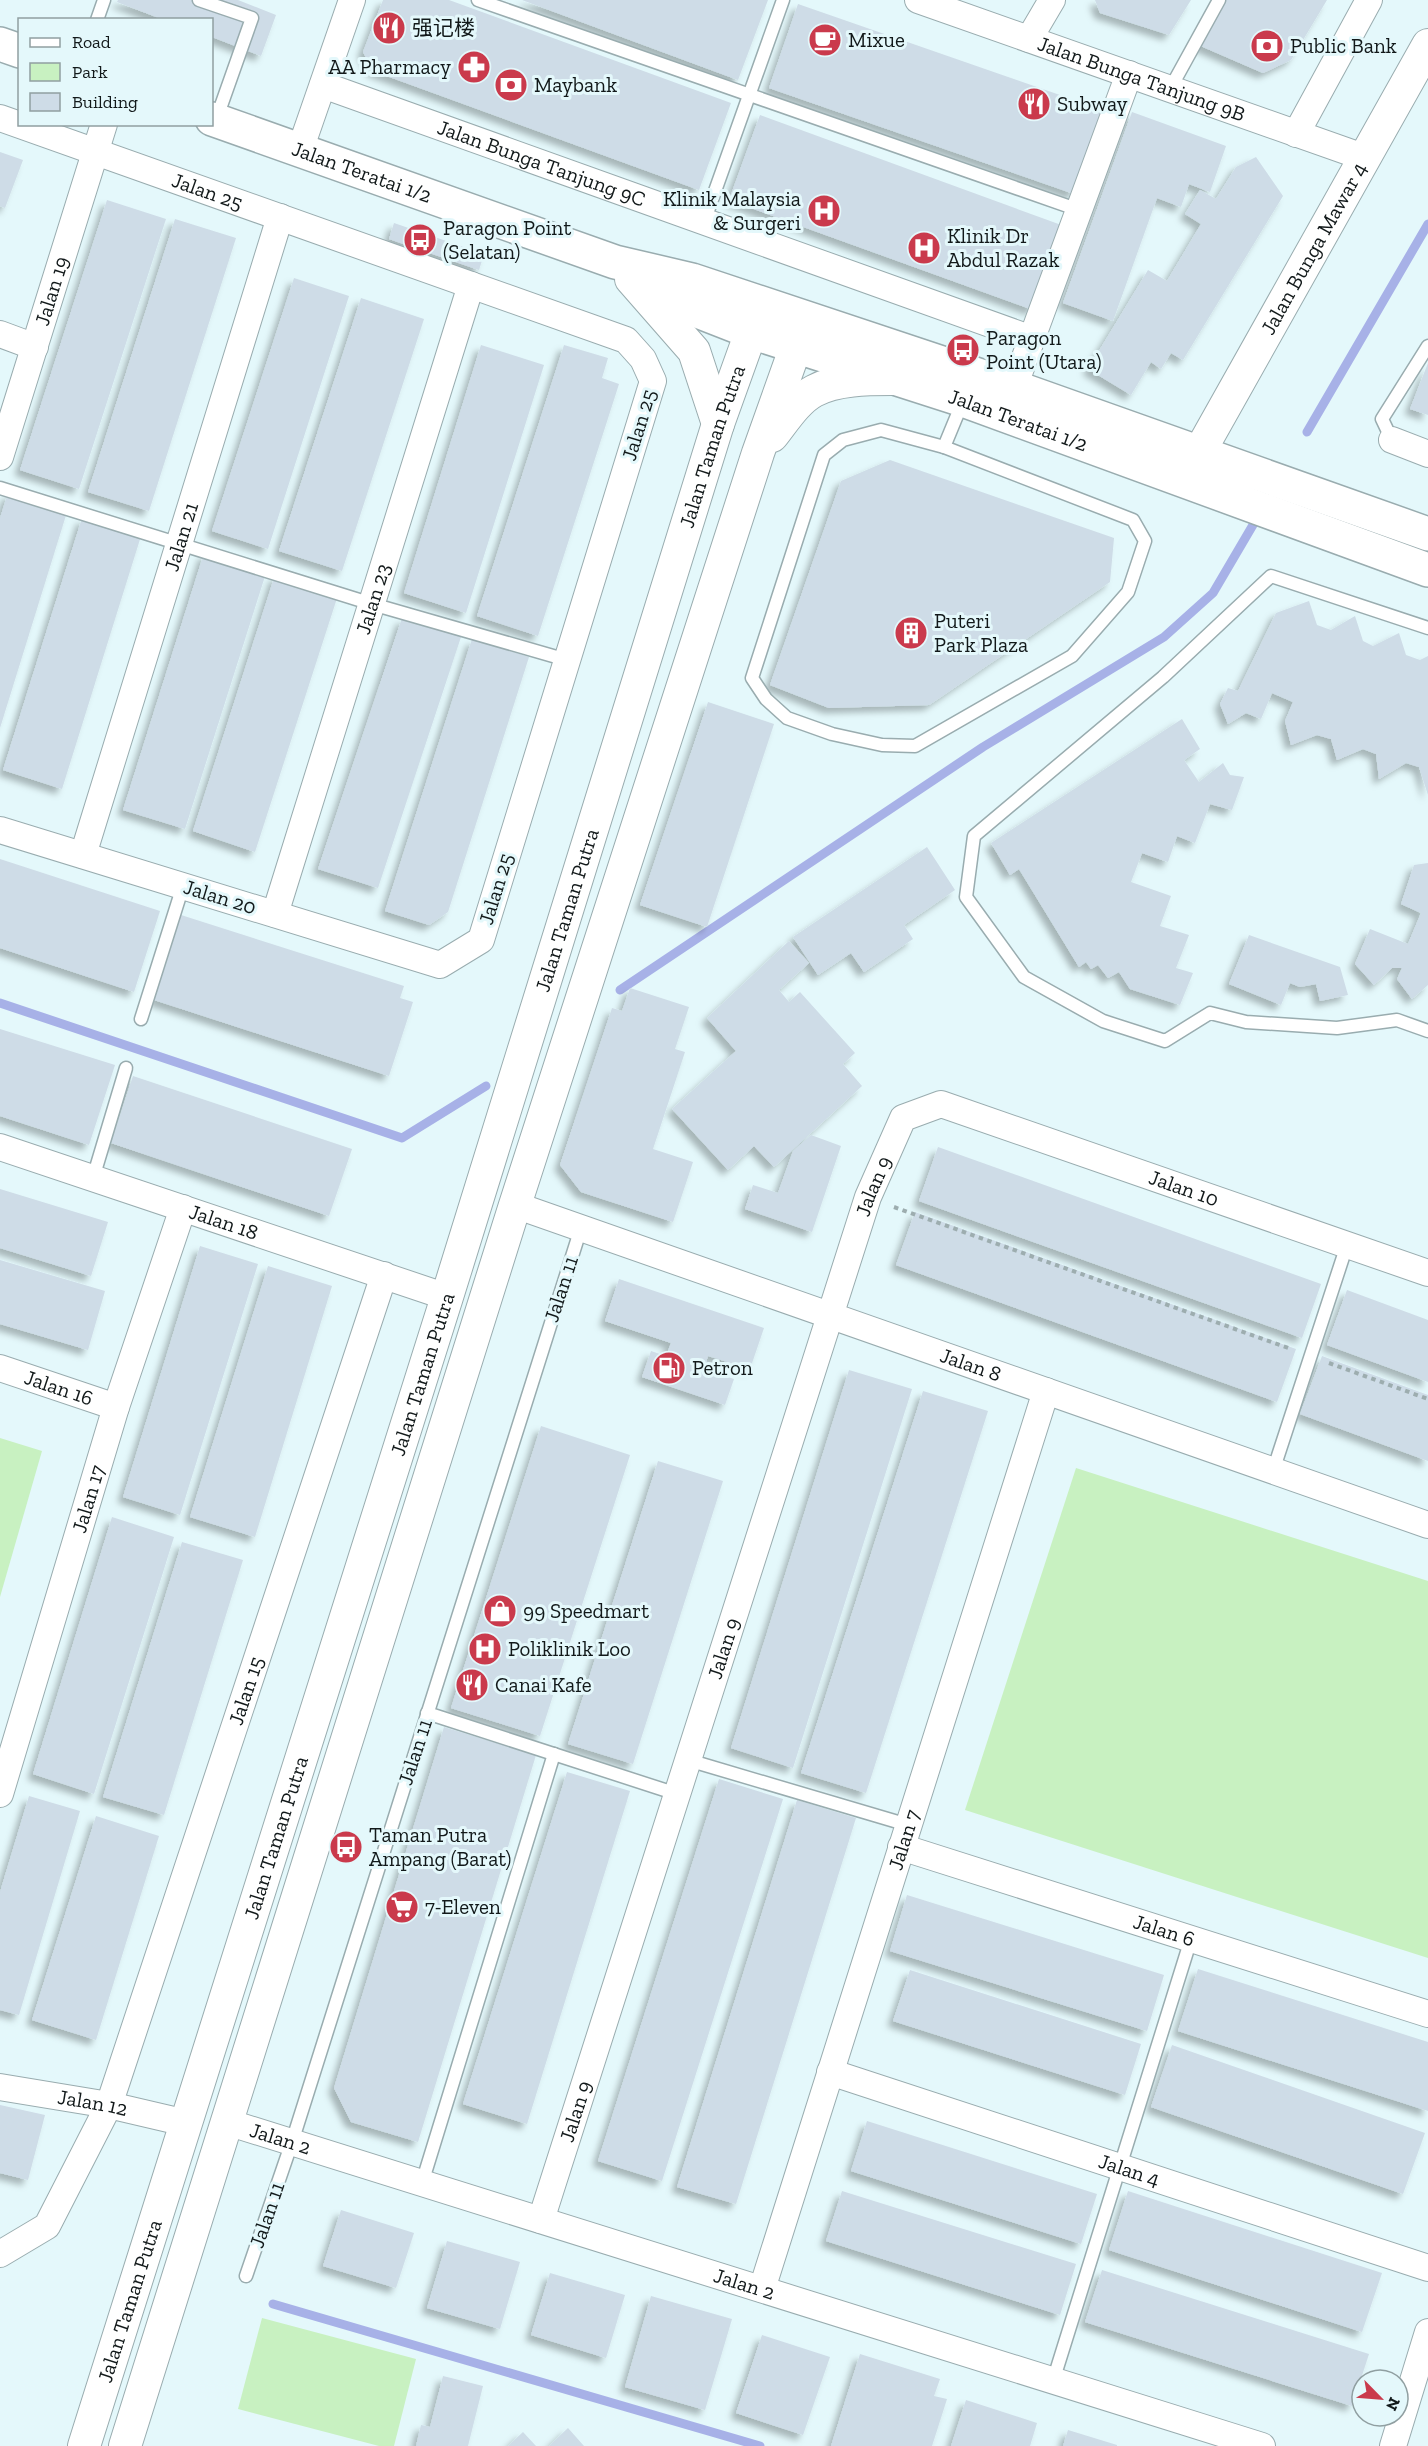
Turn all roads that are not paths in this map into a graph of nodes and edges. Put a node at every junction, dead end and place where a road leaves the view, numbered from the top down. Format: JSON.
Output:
{"nodes":[{"id":1,"x":104,"y":0,"type":"edge"},
{"id":2,"x":199,"y":0,"type":"edge"},
{"id":3,"x":352,"y":0,"type":"edge"},
{"id":4,"x":478,"y":0,"type":"edge"},
{"id":5,"x":783,"y":0,"type":"edge"},
{"id":6,"x":918,"y":0,"type":"edge"},
{"id":7,"x":1052,"y":0,"type":"edge"},
{"id":8,"x":1219,"y":0,"type":"edge"},
{"id":9,"x":1369,"y":0,"type":"edge"},
{"id":10,"x":98,"y":18,"type":"edge"},
{"id":11,"x":1029,"y":39,"type":"junction"},
{"id":12,"x":0,"y":44,"type":"edge"},
{"id":13,"x":1428,"y":45,"type":"edge"},
{"id":14,"x":18,"y":50,"type":"edge"},
{"id":15,"x":1129,"y":74,"type":"junction"},
{"id":16,"x":323,"y":85,"type":"junction"},
{"id":17,"x":1170,"y":89,"type":"junction"},
{"id":18,"x":749,"y":95,"type":"junction"},
{"id":19,"x":0,"y":118,"type":"edge"},
{"id":20,"x":214,"y":119,"type":"edge"},
{"id":21,"x":18,"y":125,"type":"edge"},
{"id":22,"x":22,"y":126,"type":"edge"},
{"id":23,"x":104,"y":126,"type":"edge"},
{"id":24,"x":1296,"y":134,"type":"junction"},
{"id":25,"x":300,"y":150,"type":"junction"},
{"id":26,"x":96,"y":153,"type":"junction"},
{"id":27,"x":1366,"y":158,"type":"junction"},
{"id":28,"x":1079,"y":210,"type":"junction"},
{"id":29,"x":280,"y":217,"type":"junction"},
{"id":30,"x":704,"y":222,"type":"junction"},
{"id":31,"x":615,"y":262,"type":"junction"},
{"id":32,"x":471,"y":285,"type":"junction"},
{"id":33,"x":756,"y":318,"type":"junction"},
{"id":34,"x":801,"y":332,"type":"junction"},
{"id":35,"x":0,"y":334,"type":"edge"},
{"id":36,"x":1032,"y":339,"type":"junction"},
{"id":37,"x":35,"y":346,"type":"junction"},
{"id":38,"x":1428,"y":346,"type":"edge"},
{"id":39,"x":900,"y":379,"type":"junction"},
{"id":40,"x":1014,"y":387,"type":"junction"},
{"id":41,"x":963,"y":400,"type":"junction"},
{"id":42,"x":718,"y":424,"type":"junction"},
{"id":43,"x":1392,"y":440,"type":"joint"},
{"id":44,"x":944,"y":447,"type":"junction"},
{"id":45,"x":1199,"y":450,"type":"junction"},
{"id":46,"x":758,"y":453,"type":"junction"},
{"id":47,"x":1428,"y":453,"type":"edge"},
{"id":48,"x":0,"y":457,"type":"edge"},
{"id":49,"x":1183,"y":482,"type":"junction"},
{"id":50,"x":0,"y":488,"type":"edge"},
{"id":51,"x":1428,"y":534,"type":"edge"},
{"id":52,"x":179,"y":545,"type":"junction"},
{"id":53,"x":1428,"y":570,"type":"edge"},
{"id":54,"x":372,"y":604,"type":"junction"},
{"id":55,"x":1428,"y":628,"type":"edge"},
{"id":56,"x":567,"y":660,"type":"junction"},
{"id":57,"x":0,"y":830,"type":"edge"},
{"id":58,"x":83,"y":855,"type":"junction"},
{"id":59,"x":183,"y":886,"type":"junction"},
{"id":60,"x":275,"y":914,"type":"junction"},
{"id":61,"x":440,"y":965,"type":"joint"},
{"id":62,"x":141,"y":1019,"type":"dead end"},
{"id":63,"x":1428,"y":1031,"type":"edge"},
{"id":64,"x":126,"y":1068,"type":"dead end"},
{"id":65,"x":941,"y":1104,"type":"joint"},
{"id":66,"x":0,"y":1146,"type":"edge"},
{"id":67,"x":93,"y":1178,"type":"junction"},
{"id":68,"x":515,"y":1204,"type":"junction"},
{"id":69,"x":183,"y":1208,"type":"junction"},
{"id":70,"x":581,"y":1228,"type":"junction"},
{"id":71,"x":1347,"y":1245,"type":"junction"},
{"id":72,"x":1428,"y":1273,"type":"edge"},
{"id":73,"x":384,"y":1275,"type":"junction"},
{"id":74,"x":447,"y":1297,"type":"junction"},
{"id":75,"x":830,"y":1315,"type":"junction"},
{"id":76,"x":0,"y":1368,"type":"edge"},
{"id":77,"x":1046,"y":1391,"type":"junction"},
{"id":78,"x":116,"y":1407,"type":"junction"},
{"id":79,"x":1273,"y":1471,"type":"junction"},
{"id":80,"x":1428,"y":1525,"type":"edge"},
{"id":81,"x":427,"y":1713,"type":"junction"},
{"id":82,"x":554,"y":1754,"type":"junction"},
{"id":83,"x":688,"y":1760,"type":"junction"},
{"id":84,"x":0,"y":1794,"type":"edge"},
{"id":85,"x":678,"y":1794,"type":"junction"},
{"id":86,"x":905,"y":1836,"type":"junction"},
{"id":87,"x":1191,"y":1939,"type":"junction"},
{"id":88,"x":1428,"y":2013,"type":"edge"},
{"id":89,"x":830,"y":2073,"type":"junction"},
{"id":90,"x":0,"y":2087,"type":"edge"},
{"id":91,"x":109,"y":2105,"type":"junction"},
{"id":92,"x":227,"y":2122,"type":"junction"},
{"id":93,"x":186,"y":2123,"type":"junction"},
{"id":94,"x":292,"y":2142,"type":"junction"},
{"id":95,"x":1120,"y":2167,"type":"junction"},
{"id":96,"x":422,"y":2183,"type":"junction"},
{"id":97,"x":542,"y":2220,"type":"junction"},
{"id":98,"x":0,"y":2254,"type":"edge"},
{"id":99,"x":1428,"y":2268,"type":"edge"},
{"id":100,"x":246,"y":2276,"type":"dead end"},
{"id":101,"x":762,"y":2289,"type":"junction"},
{"id":102,"x":1428,"y":2332,"type":"edge"},
{"id":103,"x":1053,"y":2381,"type":"junction"},
{"id":104,"x":84,"y":2446,"type":"edge"},
{"id":105,"x":125,"y":2446,"type":"edge"},
{"id":106,"x":1262,"y":2446,"type":"edge"},
{"id":107,"x":1393,"y":2446,"type":"edge"}],
"edges":[{"from":1,"to":10,"type":"lane"},
{"from":2,"to":20,"type":"lane"},
{"from":3,"to":16,"type":"street"},
{"from":4,"to":18,"type":"lane"},
{"from":5,"to":18,"type":"lane"},
{"from":6,"to":11,"type":"street","name":"Jalan Bunga Tanjung 9B"},
{"from":7,"to":11,"type":"street"},
{"from":8,"to":17,"type":"lane"},
{"from":9,"to":24,"type":"street"},
{"from":11,"to":15,"type":"street","name":"Jalan Bunga Tanjung 9B"},
{"from":12,"to":14,"type":"main road"},
{"from":13,"to":27,"type":"street","name":"Jalan Bunga Mawar 4"},
{"from":15,"to":17,"type":"street","name":"Jalan Bunga Tanjung 9B"},
{"from":15,"to":28,"type":"street"},
{"from":16,"to":25,"type":"street"},
{"from":16,"to":30,"type":"street","name":"Jalan Bunga Tanjung 9C"},
{"from":17,"to":24,"type":"street","name":"Jalan Bunga Tanjung 9B"},
{"from":18,"to":28,"type":"lane"},
{"from":18,"to":30,"type":"lane"},
{"from":19,"to":21,"type":"street","name":"Jalan 25"},
{"from":20,"to":25,"type":"main road","name":"Jalan Teratai 1/2"},
{"from":22,"to":26,"type":"street","name":"Jalan 25"},
{"from":23,"to":26,"type":"street","name":"Jalan 19"},
{"from":24,"to":27,"type":"street","name":"Jalan Bunga Tanjung 9B"},
{"from":25,"to":31,"type":"main road","name":"Jalan Teratai 1/2"},
{"from":26,"to":29,"type":"street","name":"Jalan 25"},
{"from":26,"to":37,"type":"street","name":"Jalan 19"},
{"from":27,"to":45,"type":"street","name":"Jalan Bunga Mawar 4"},
{"from":28,"to":36,"type":"street"},
{"from":29,"to":32,"type":"street","name":"Jalan 25"},
{"from":29,"to":52,"type":"street","name":"Jalan 21"},
{"from":30,"to":36,"type":"street","name":"Jalan Bunga Tanjung 9C"},
{"from":31,"to":33,"type":"main road","name":"Jalan Teratai 1/2"},
{"from":31,"to":42,"type":"street"},
{"from":32,"to":54,"type":"street","name":"Jalan 23"},
{"from":32,"to":56,"type":"street","name":"Jalan 25"},
{"from":33,"to":34,"type":"main road","name":"Jalan Teratai 1/2"},
{"from":33,"to":42,"type":"street","name":"Jalan Taman Putra"},
{"from":34,"to":39,"type":"main road","name":"Jalan Teratai 1/2"},
{"from":34,"to":40,"type":"main road","name":"Jalan Teratai 1/2"},
{"from":34,"to":46,"type":"street","name":"Jalan Taman Putra"},
{"from":35,"to":37,"type":"street"},
{"from":36,"to":40,"type":"street"},
{"from":37,"to":48,"type":"street","name":"Jalan 19"},
{"from":38,"to":43,"type":"lane"},
{"from":39,"to":41,"type":"main road","name":"Jalan Teratai 1/2"},
{"from":39,"to":46,"type":"street"},
{"from":40,"to":45,"type":"main road","name":"Jalan Teratai 1/2"},
{"from":41,"to":44,"type":"lane"},
{"from":41,"to":49,"type":"main road","name":"Jalan Teratai 1/2"},
{"from":42,"to":74,"type":"street","name":"Jalan Taman Putra"},
{"from":43,"to":47,"type":"street"},
{"from":44,"to":44,"type":"lane"},
{"from":45,"to":49,"type":"street","name":"Jalan Bunga Mawar 4"},
{"from":45,"to":51,"type":"main road","name":"Jalan Teratai 1/2"},
{"from":46,"to":68,"type":"street","name":"Jalan Taman Putra"},
{"from":49,"to":53,"type":"main road","name":"Jalan Teratai 1/2"},
{"from":50,"to":52,"type":"lane"},
{"from":52,"to":54,"type":"lane"},
{"from":52,"to":58,"type":"street","name":"Jalan 21"},
{"from":54,"to":56,"type":"lane"},
{"from":54,"to":60,"type":"street","name":"Jalan 23"},
{"from":55,"to":63,"type":"lane"},
{"from":56,"to":61,"type":"street","name":"Jalan 25"},
{"from":57,"to":58,"type":"street","name":"Jalan 20"},
{"from":58,"to":59,"type":"street","name":"Jalan 20"},
{"from":59,"to":60,"type":"street","name":"Jalan 20"},
{"from":59,"to":62,"type":"lane"},
{"from":60,"to":61,"type":"street","name":"Jalan 20"},
{"from":64,"to":67,"type":"lane"},
{"from":65,"to":71,"type":"street","name":"Jalan 10"},
{"from":65,"to":75,"type":"street","name":"Jalan 9"},
{"from":66,"to":67,"type":"street","name":"Jalan 18"},
{"from":67,"to":69,"type":"street","name":"Jalan 18"},
{"from":68,"to":70,"type":"street","name":"Jalan 8"},
{"from":68,"to":92,"type":"street","name":"Jalan Taman Putra"},
{"from":69,"to":73,"type":"street","name":"Jalan 18"},
{"from":69,"to":78,"type":"street","name":"Jalan 17"},
{"from":70,"to":75,"type":"street","name":"Jalan 8"},
{"from":70,"to":81,"type":"lane","name":"Jalan 11"},
{"from":71,"to":72,"type":"street","name":"Jalan 10"},
{"from":71,"to":79,"type":"lane"},
{"from":73,"to":74,"type":"street","name":"Jalan 18"},
{"from":73,"to":91,"type":"street","name":"Jalan 15"},
{"from":74,"to":93,"type":"street","name":"Jalan Taman Putra"},
{"from":75,"to":77,"type":"street","name":"Jalan 8"},
{"from":75,"to":83,"type":"street","name":"Jalan 9"},
{"from":76,"to":78,"type":"street","name":"Jalan 16"},
{"from":77,"to":79,"type":"street","name":"Jalan 8"},
{"from":77,"to":86,"type":"street","name":"Jalan 7"},
{"from":78,"to":84,"type":"street","name":"Jalan 17"},
{"from":79,"to":80,"type":"street","name":"Jalan 8"},
{"from":81,"to":82,"type":"lane"},
{"from":81,"to":94,"type":"lane","name":"Jalan 11"},
{"from":82,"to":85,"type":"lane"},
{"from":82,"to":96,"type":"lane"},
{"from":83,"to":85,"type":"street","name":"Jalan 9"},
{"from":83,"to":86,"type":"lane"},
{"from":85,"to":97,"type":"street","name":"Jalan 9"},
{"from":86,"to":87,"type":"street","name":"Jalan 6"},
{"from":86,"to":89,"type":"street","name":"Jalan 7"},
{"from":87,"to":88,"type":"street","name":"Jalan 6"},
{"from":87,"to":95,"type":"lane"},
{"from":89,"to":95,"type":"street","name":"Jalan 4"},
{"from":89,"to":101,"type":"street","name":"Jalan 7"},
{"from":90,"to":91,"type":"street","name":"Jalan 12"},
{"from":91,"to":93,"type":"street","name":"Jalan 12"},
{"from":91,"to":98,"type":"street","name":"Jalan 15"},
{"from":92,"to":94,"type":"street","name":"Jalan 2"},
{"from":92,"to":105,"type":"street","name":"Jalan Taman Putra"},
{"from":93,"to":104,"type":"street","name":"Jalan Taman Putra"},
{"from":94,"to":96,"type":"street","name":"Jalan 2"},
{"from":94,"to":100,"type":"lane","name":"Jalan 11"},
{"from":95,"to":99,"type":"street","name":"Jalan 4"},
{"from":95,"to":103,"type":"lane"},
{"from":96,"to":97,"type":"street","name":"Jalan 2"},
{"from":97,"to":101,"type":"street","name":"Jalan 2"},
{"from":101,"to":103,"type":"street","name":"Jalan 2"},
{"from":102,"to":107,"type":"street"},
{"from":103,"to":106,"type":"street","name":"Jalan 2"}]}
